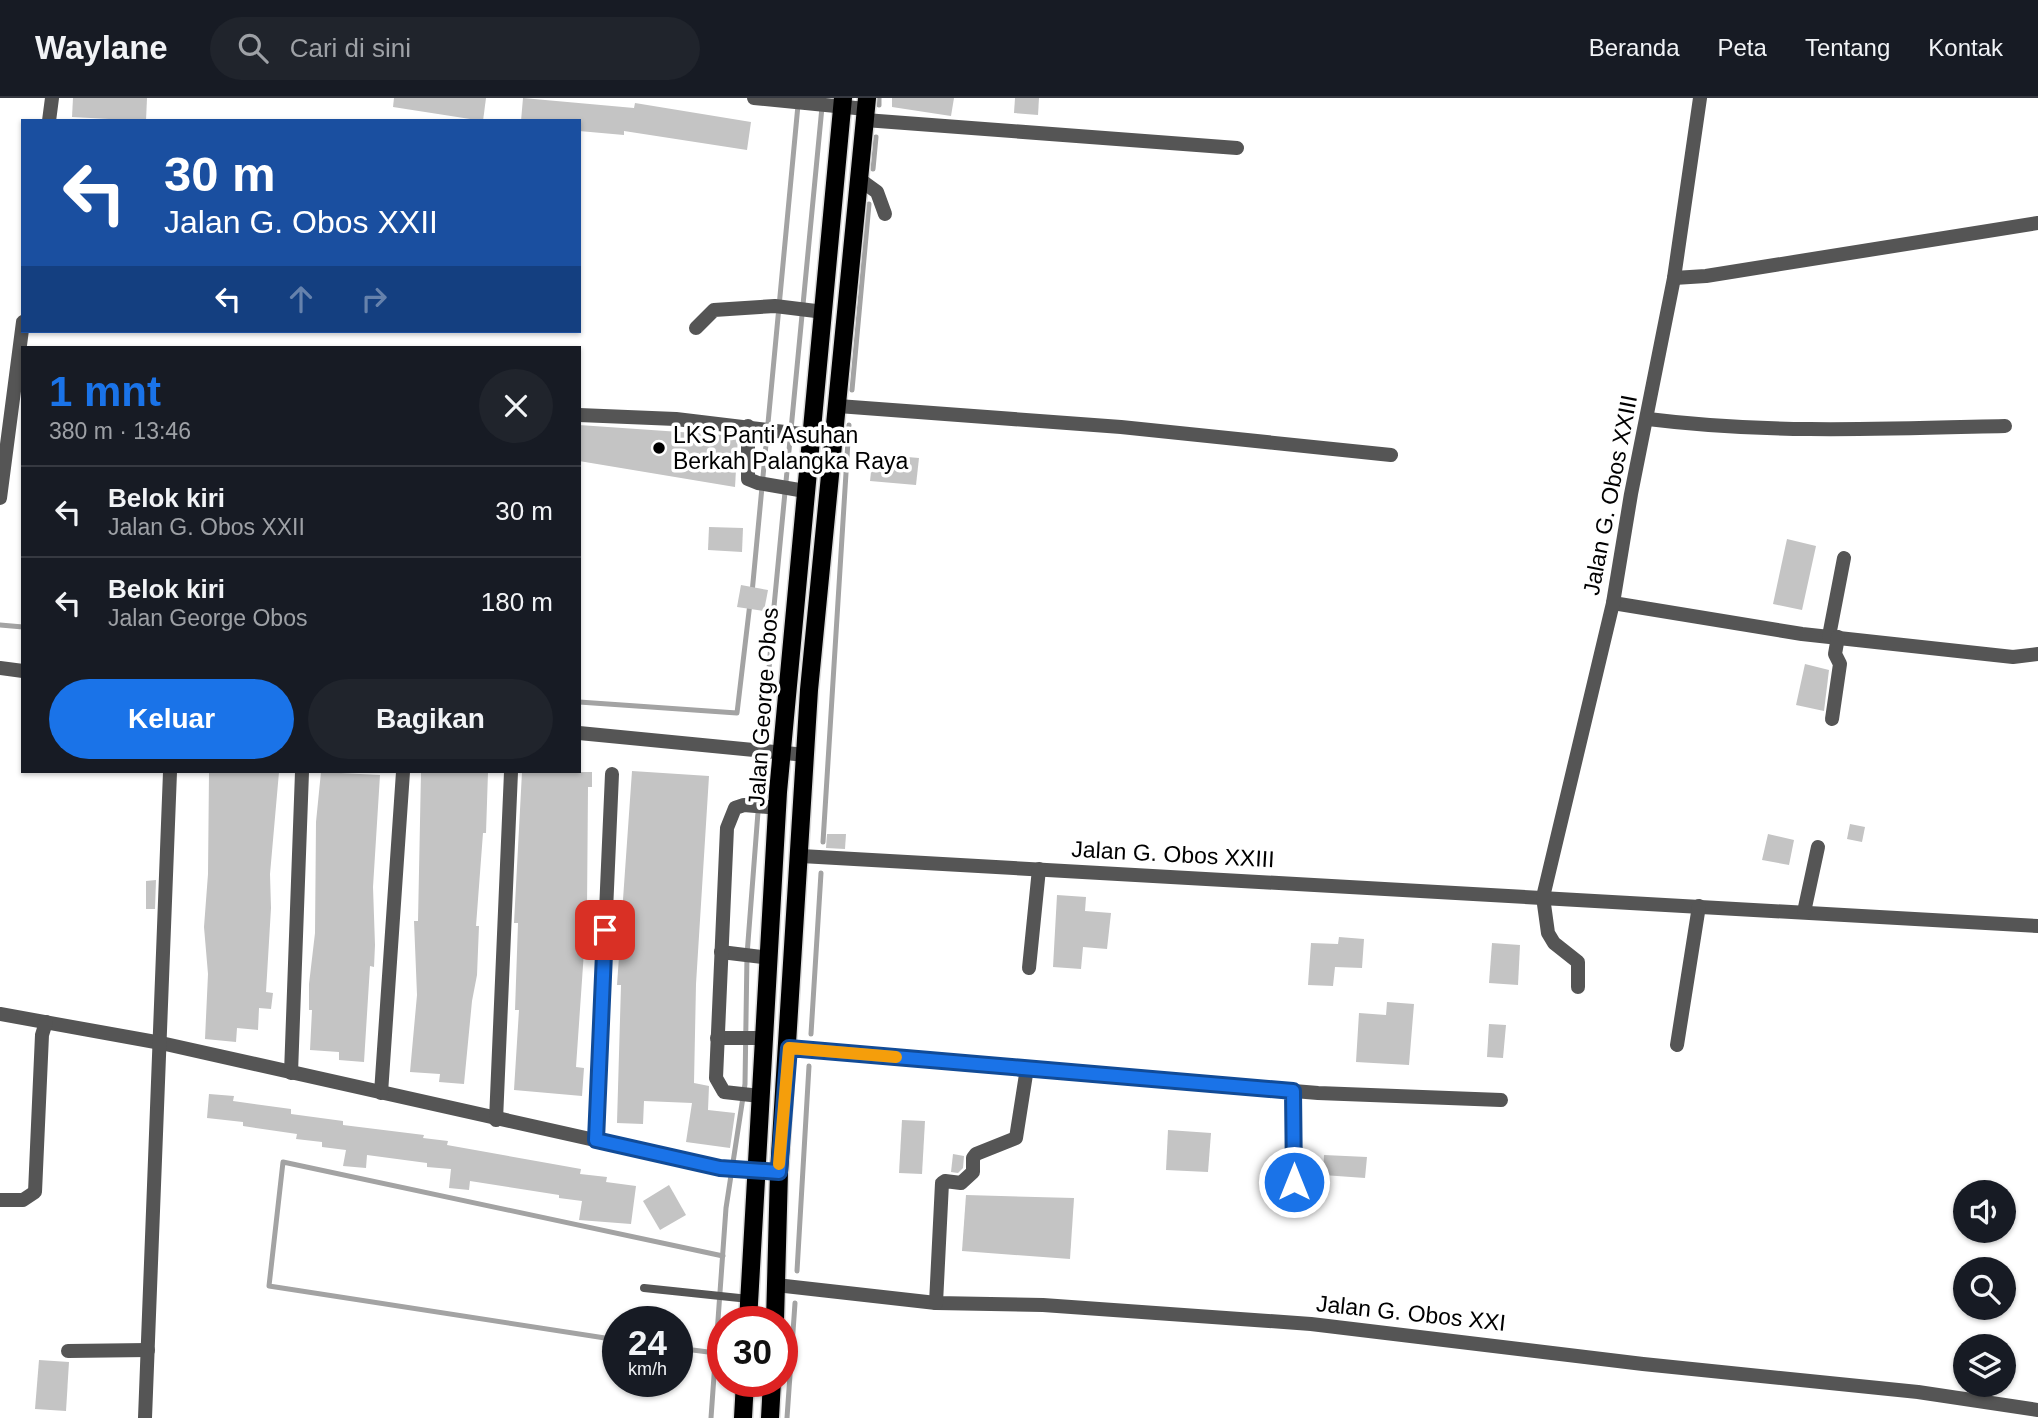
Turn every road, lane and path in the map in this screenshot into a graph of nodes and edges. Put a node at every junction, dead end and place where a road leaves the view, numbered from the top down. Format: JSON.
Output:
{"nodes":[{"id":1,"x":52,"y":98,"type":"edge"},
{"id":2,"x":754,"y":98,"type":"edge"},
{"id":3,"x":1700,"y":98,"type":"edge"},
{"id":4,"x":840,"y":103,"type":"edge"},
{"id":5,"x":866,"y":109,"type":"edge"},
{"id":6,"x":49,"y":119,"type":"edge"},
{"id":7,"x":1237,"y":148,"type":"dead end"},
{"id":8,"x":859,"y":179,"type":"junction"},
{"id":9,"x":885,"y":214,"type":"dead end"},
{"id":10,"x":2038,"y":223,"type":"edge"},
{"id":11,"x":1674,"y":278,"type":"junction"},
{"id":12,"x":809,"y":311,"type":"junction"},
{"id":13,"x":696,"y":328,"type":"dead end"},
{"id":14,"x":22,"y":333,"type":"edge"},
{"id":15,"x":838,"y":406,"type":"junction"},
{"id":16,"x":581,"y":415,"type":"edge"},
{"id":17,"x":1648,"y":419,"type":"junction"},
{"id":18,"x":748,"y":426,"type":"junction"},
{"id":19,"x":2005,"y":426,"type":"dead end"},
{"id":20,"x":797,"y":433,"type":"junction"},
{"id":21,"x":1391,"y":455,"type":"dead end"},
{"id":22,"x":791,"y":488,"type":"junction"},
{"id":23,"x":0,"y":498,"type":"edge"},
{"id":24,"x":1844,"y":558,"type":"dead end"},
{"id":25,"x":1613,"y":603,"type":"junction"},
{"id":26,"x":1834,"y":636,"type":"junction"},
{"id":27,"x":2038,"y":654,"type":"edge"},
{"id":28,"x":0,"y":668,"type":"edge"},
{"id":29,"x":21,"y":671,"type":"edge"},
{"id":30,"x":1832,"y":719,"type":"dead end"},
{"id":31,"x":581,"y":733,"type":"edge"},
{"id":32,"x":777,"y":754,"type":"junction"},
{"id":33,"x":806,"y":755,"type":"junction"},
{"id":34,"x":170,"y":773,"type":"edge"},
{"id":35,"x":302,"y":773,"type":"edge"},
{"id":36,"x":403,"y":773,"type":"edge"},
{"id":37,"x":512,"y":773,"type":"edge"},
{"id":38,"x":612,"y":774,"type":"dead end"},
{"id":39,"x":766,"y":807,"type":"junction"},
{"id":40,"x":1818,"y":847,"type":"dead end"},
{"id":41,"x":801,"y":856,"type":"junction"},
{"id":42,"x":1039,"y":869,"type":"junction"},
{"id":43,"x":1543,"y":897,"type":"junction"},
{"id":44,"x":1699,"y":906,"type":"junction"},
{"id":45,"x":1804,"y":912,"type":"junction"},
{"id":46,"x":2038,"y":926,"type":"edge"},
{"id":47,"x":721,"y":952,"type":"junction"},
{"id":48,"x":770,"y":958,"type":"junction"},
{"id":49,"x":1028,"y":968,"type":"dead end"},
{"id":50,"x":1578,"y":987,"type":"dead end"},
{"id":51,"x":0,"y":1014,"type":"edge"},
{"id":52,"x":46,"y":1022,"type":"junction"},
{"id":53,"x":717,"y":1038,"type":"junction"},
{"id":54,"x":750,"y":1038,"type":"junction"},
{"id":55,"x":160,"y":1043,"type":"junction"},
{"id":56,"x":1677,"y":1045,"type":"dead end"},
{"id":57,"x":789,"y":1048,"type":"junction"},
{"id":58,"x":1027,"y":1068,"type":"junction"},
{"id":59,"x":291,"y":1073,"type":"junction"},
{"id":60,"x":1293,"y":1091,"type":"junction"},
{"id":61,"x":381,"y":1093,"type":"junction"},
{"id":62,"x":748,"y":1096,"type":"junction"},
{"id":63,"x":1501,"y":1100,"type":"dead end"},
{"id":64,"x":496,"y":1119,"type":"junction"},
{"id":65,"x":596,"y":1140,"type":"junction"},
{"id":66,"x":749,"y":1171,"type":"junction"},
{"id":67,"x":779,"y":1172,"type":"junction"},
{"id":68,"x":0,"y":1200,"type":"edge"},
{"id":69,"x":1294,"y":1205,"type":"dead end"},
{"id":70,"x":776,"y":1284,"type":"junction"},
{"id":71,"x":644,"y":1288,"type":"dead end"},
{"id":72,"x":749,"y":1299,"type":"junction"},
{"id":73,"x":936,"y":1303,"type":"junction"},
{"id":74,"x":749,"y":1306,"type":"edge"},
{"id":75,"x":775,"y":1306,"type":"edge"},
{"id":76,"x":148,"y":1350,"type":"junction"},
{"id":77,"x":68,"y":1351,"type":"dead end"},
{"id":78,"x":744,"y":1397,"type":"edge"},
{"id":79,"x":772,"y":1397,"type":"edge"},
{"id":80,"x":2038,"y":1410,"type":"edge"},
{"id":81,"x":145,"y":1418,"type":"edge"},
{"id":82,"x":743,"y":1418,"type":"edge"},
{"id":83,"x":771,"y":1418,"type":"edge"}],
"edges":[{"from":1,"to":6,"type":"street"},
{"from":2,"to":4,"type":"street"},
{"from":3,"to":11,"type":"street","name":"Jalan G. Obos XXIII"},
{"from":4,"to":5,"type":"street"},
{"from":4,"to":12,"type":"main road","name":"Jalan George Obos"},
{"from":5,"to":7,"type":"street"},
{"from":5,"to":8,"type":"main road","name":"Jalan George Obos"},
{"from":8,"to":9,"type":"street"},
{"from":8,"to":15,"type":"main road","name":"Jalan George Obos"},
{"from":10,"to":11,"type":"street"},
{"from":11,"to":17,"type":"street","name":"Jalan G. Obos XXIII"},
{"from":12,"to":13,"type":"street"},
{"from":12,"to":20,"type":"main road","name":"Jalan George Obos"},
{"from":14,"to":23,"type":"street"},
{"from":15,"to":21,"type":"street"},
{"from":15,"to":33,"type":"main road","name":"Jalan George Obos"},
{"from":16,"to":18,"type":"street"},
{"from":17,"to":19,"type":"street"},
{"from":17,"to":25,"type":"street","name":"Jalan G. Obos XXIII"},
{"from":18,"to":20,"type":"street"},
{"from":18,"to":22,"type":"street"},
{"from":20,"to":22,"type":"main road","name":"Jalan George Obos"},
{"from":22,"to":32,"type":"main road","name":"Jalan George Obos"},
{"from":24,"to":26,"type":"street"},
{"from":25,"to":26,"type":"street"},
{"from":25,"to":43,"type":"street","name":"Jalan G. Obos XXIII"},
{"from":26,"to":27,"type":"street"},
{"from":26,"to":30,"type":"street"},
{"from":28,"to":29,"type":"street"},
{"from":31,"to":32,"type":"street"},
{"from":32,"to":33,"type":"street"},
{"from":32,"to":39,"type":"main road","name":"Jalan George Obos"},
{"from":33,"to":41,"type":"main road","name":"Jalan George Obos"},
{"from":34,"to":55,"type":"street"},
{"from":35,"to":59,"type":"street"},
{"from":36,"to":61,"type":"street"},
{"from":37,"to":64,"type":"street"},
{"from":38,"to":65,"type":"street"},
{"from":39,"to":47,"type":"street"},
{"from":39,"to":48,"type":"main road","name":"Jalan George Obos"},
{"from":40,"to":45,"type":"street"},
{"from":41,"to":42,"type":"street","name":"Jalan G. Obos XXIII"},
{"from":41,"to":57,"type":"main road","name":"Jalan George Obos"},
{"from":42,"to":43,"type":"street","name":"Jalan G. Obos XXIII"},
{"from":42,"to":49,"type":"street"},
{"from":43,"to":44,"type":"street","name":"Jalan G. Obos XXIII"},
{"from":43,"to":50,"type":"street"},
{"from":44,"to":45,"type":"street","name":"Jalan G. Obos XXIII"},
{"from":44,"to":56,"type":"street"},
{"from":45,"to":46,"type":"street","name":"Jalan G. Obos XXIII"},
{"from":47,"to":48,"type":"street"},
{"from":47,"to":53,"type":"street"},
{"from":48,"to":54,"type":"main road","name":"Jalan George Obos"},
{"from":51,"to":52,"type":"street"},
{"from":52,"to":55,"type":"street"},
{"from":52,"to":68,"type":"street"},
{"from":53,"to":54,"type":"street"},
{"from":53,"to":62,"type":"street"},
{"from":54,"to":62,"type":"main road","name":"Jalan George Obos"},
{"from":55,"to":59,"type":"street"},
{"from":55,"to":76,"type":"street"},
{"from":57,"to":58,"type":"street"},
{"from":57,"to":67,"type":"main road","name":"Jalan George Obos"},
{"from":58,"to":60,"type":"street"},
{"from":58,"to":73,"type":"street"},
{"from":59,"to":61,"type":"street"},
{"from":60,"to":63,"type":"street"},
{"from":60,"to":69,"type":"street"},
{"from":61,"to":64,"type":"street"},
{"from":62,"to":66,"type":"main road","name":"Jalan George Obos"},
{"from":64,"to":65,"type":"street"},
{"from":65,"to":66,"type":"street"},
{"from":66,"to":67,"type":"street"},
{"from":66,"to":72,"type":"main road","name":"Jalan George Obos"},
{"from":67,"to":70,"type":"main road","name":"Jalan George Obos"},
{"from":70,"to":73,"type":"street","name":"Jalan G. Obos XXI"},
{"from":70,"to":75,"type":"main road","name":"Jalan George Obos"},
{"from":71,"to":72,"type":"lane"},
{"from":72,"to":74,"type":"main road","name":"Jalan George Obos"},
{"from":73,"to":80,"type":"street","name":"Jalan G. Obos XXI"},
{"from":76,"to":77,"type":"street"},
{"from":76,"to":81,"type":"street"},
{"from":78,"to":82,"type":"main road"},
{"from":79,"to":83,"type":"main road"}]}
